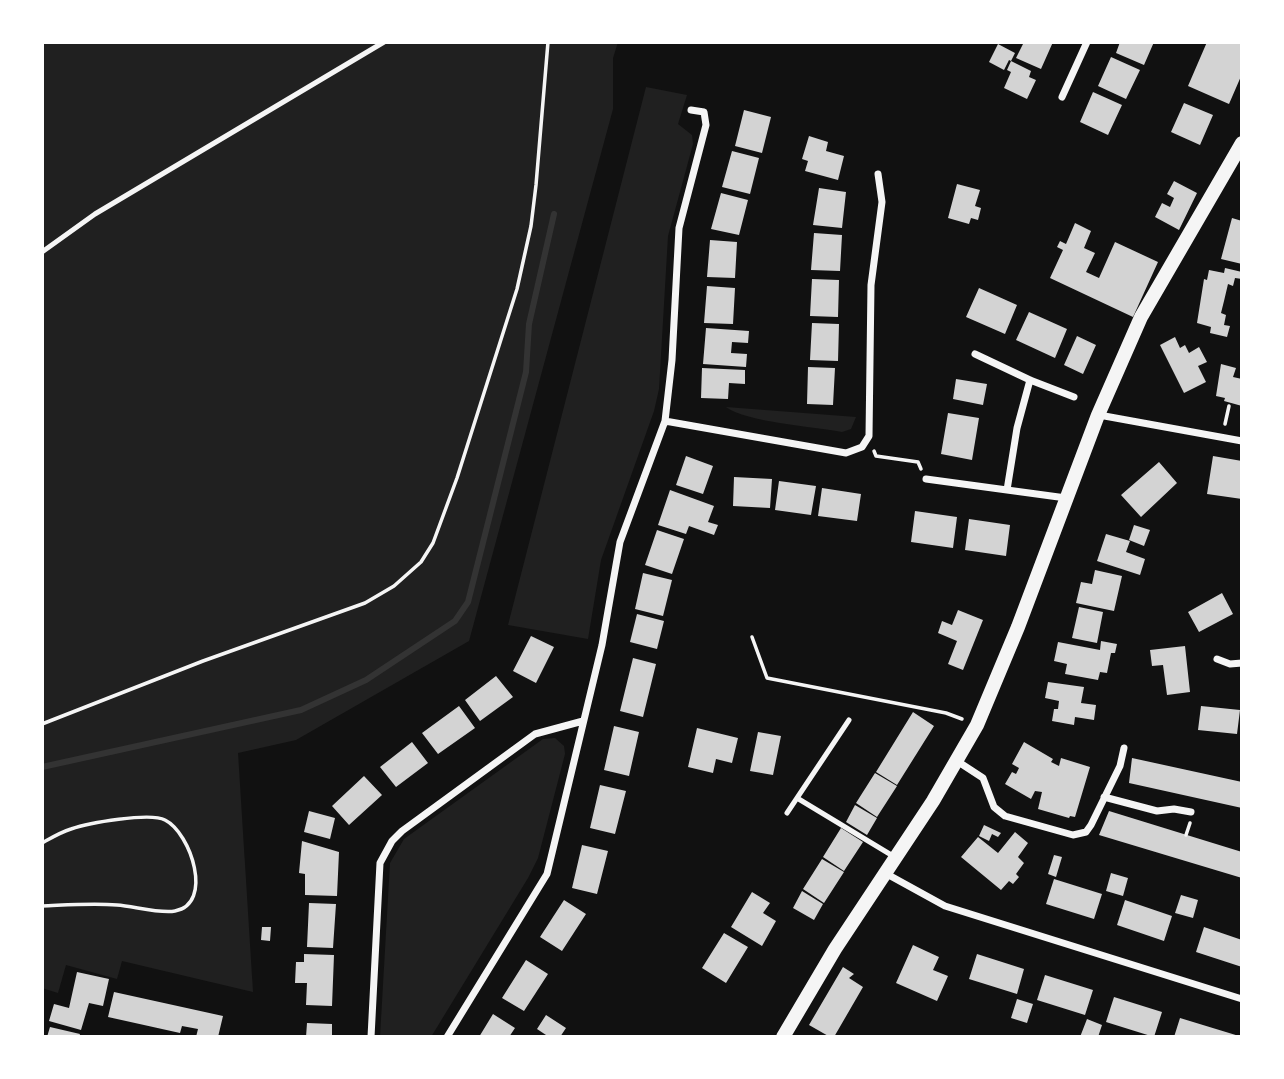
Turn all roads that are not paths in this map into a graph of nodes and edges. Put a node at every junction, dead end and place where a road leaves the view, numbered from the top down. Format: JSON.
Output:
{"nodes":[{"id":1,"x":384,"y":42,"type":"edge"},
{"id":2,"x":1087,"y":42,"type":"edge"},
{"id":3,"x":1062,"y":97,"type":"dead end"},
{"id":4,"x":691,"y":110,"type":"dead end"},
{"id":5,"x":1242,"y":143,"type":"edge"},
{"id":6,"x":878,"y":174,"type":"dead end"},
{"id":7,"x":42,"y":252,"type":"edge"},
{"id":8,"x":975,"y":354,"type":"dead end"},
{"id":9,"x":1030,"y":380,"type":"junction"},
{"id":10,"x":1074,"y":397,"type":"dead end"},
{"id":11,"x":1098,"y":415,"type":"junction"},
{"id":12,"x":665,"y":421,"type":"junction"},
{"id":13,"x":1242,"y":441,"type":"edge"},
{"id":14,"x":926,"y":479,"type":"dead end"},
{"id":15,"x":1007,"y":490,"type":"junction"},
{"id":16,"x":1066,"y":498,"type":"junction"},
{"id":17,"x":1217,"y":659,"type":"dead end"},
{"id":18,"x":1242,"y":665,"type":"edge"},
{"id":19,"x":849,"y":720,"type":"dead end"},
{"id":20,"x":583,"y":721,"type":"junction"},
{"id":21,"x":1124,"y":748,"type":"dead end"},
{"id":22,"x":956,"y":760,"type":"junction"},
{"id":23,"x":1104,"y":797,"type":"junction"},
{"id":24,"x":797,"y":798,"type":"junction"},
{"id":25,"x":1191,"y":812,"type":"dead end"},
{"id":26,"x":787,"y":813,"type":"dead end"},
{"id":27,"x":896,"y":857,"type":"junction"},
{"id":28,"x":885,"y":873,"type":"junction"},
{"id":29,"x":1242,"y":999,"type":"edge"},
{"id":30,"x":372,"y":1037,"type":"edge"},
{"id":31,"x":447,"y":1037,"type":"edge"},
{"id":32,"x":783,"y":1037,"type":"edge"}],
"edges":[{"from":1,"to":7,"type":"lane"},
{"from":2,"to":3,"type":"street"},
{"from":4,"to":12,"type":"street"},
{"from":5,"to":11,"type":"main road"},
{"from":6,"to":12,"type":"street"},
{"from":8,"to":9,"type":"street"},
{"from":9,"to":10,"type":"street"},
{"from":9,"to":15,"type":"street"},
{"from":11,"to":13,"type":"street"},
{"from":11,"to":16,"type":"main road"},
{"from":12,"to":20,"type":"street"},
{"from":14,"to":15,"type":"street"},
{"from":15,"to":16,"type":"street"},
{"from":16,"to":22,"type":"main road"},
{"from":17,"to":18,"type":"street"},
{"from":19,"to":24,"type":"lane"},
{"from":20,"to":30,"type":"street"},
{"from":20,"to":31,"type":"street"},
{"from":21,"to":23,"type":"street"},
{"from":22,"to":23,"type":"street"},
{"from":22,"to":27,"type":"main road"},
{"from":23,"to":25,"type":"street"},
{"from":24,"to":26,"type":"lane"},
{"from":24,"to":27,"type":"lane"},
{"from":27,"to":28,"type":"main road"},
{"from":28,"to":29,"type":"street"},
{"from":28,"to":32,"type":"main road"}]}
